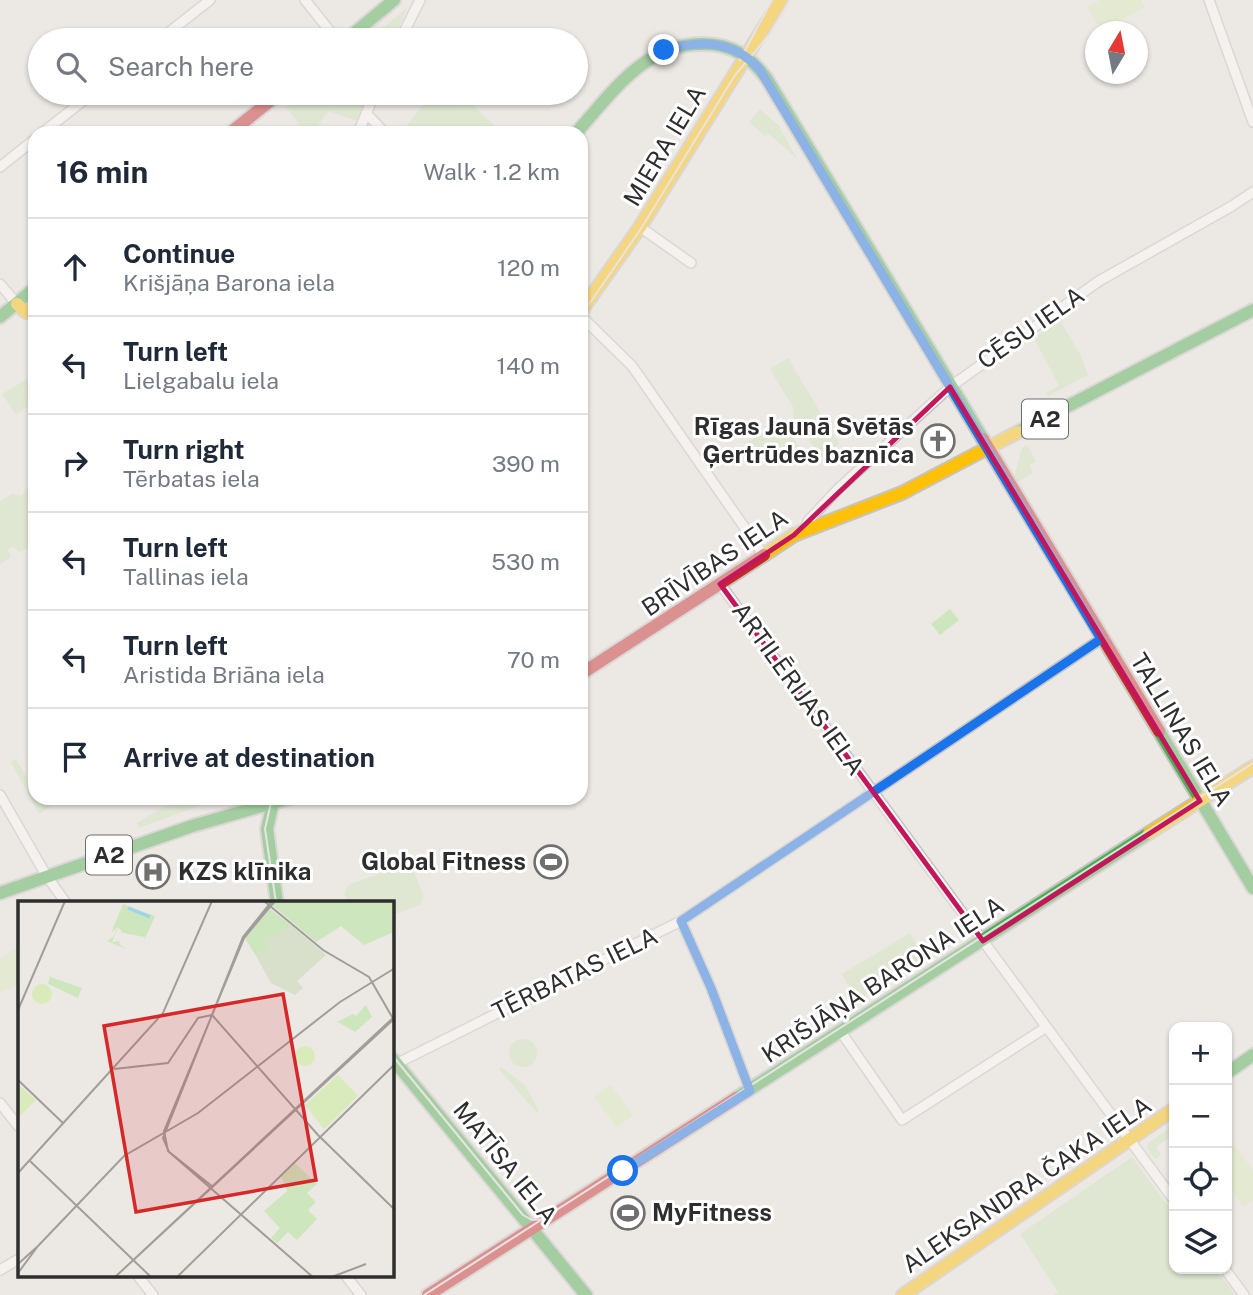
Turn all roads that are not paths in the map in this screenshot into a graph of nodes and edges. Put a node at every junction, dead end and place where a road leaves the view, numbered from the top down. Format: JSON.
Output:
{"nodes":[{"id":1,"x":210,"y":0,"type":"edge"},
{"id":2,"x":305,"y":0,"type":"edge"},
{"id":3,"x":394,"y":0,"type":"edge"},
{"id":4,"x":420,"y":0,"type":"edge"},
{"id":5,"x":781,"y":0,"type":"edge"},
{"id":6,"x":1209,"y":0,"type":"edge"},
{"id":7,"x":174,"y":28,"type":"edge"},
{"id":8,"x":327,"y":28,"type":"edge"},
{"id":9,"x":360,"y":28,"type":"edge"},
{"id":10,"x":406,"y":28,"type":"edge"},
{"id":11,"x":746,"y":56,"type":"junction"},
{"id":12,"x":78,"y":105,"type":"edge"},
{"id":13,"x":265,"y":105,"type":"edge"},
{"id":14,"x":370,"y":105,"type":"edge"},
{"id":15,"x":366,"y":113,"type":"junction"},
{"id":16,"x":1253,"y":122,"type":"edge"},
{"id":17,"x":51,"y":126,"type":"edge"},
{"id":18,"x":239,"y":126,"type":"edge"},
{"id":19,"x":361,"y":126,"type":"edge"},
{"id":20,"x":379,"y":126,"type":"edge"},
{"id":21,"x":582,"y":126,"type":"edge"},
{"id":22,"x":28,"y":145,"type":"edge"},
{"id":23,"x":0,"y":167,"type":"edge"},
{"id":24,"x":1253,"y":192,"type":"edge"},
{"id":25,"x":640,"y":227,"type":"junction"},
{"id":26,"x":691,"y":263,"type":"dead end"},
{"id":27,"x":0,"y":284,"type":"edge"},
{"id":28,"x":28,"y":294,"type":"edge"},
{"id":29,"x":17,"y":304,"type":"junction"},
{"id":30,"x":588,"y":304,"type":"edge"},
{"id":31,"x":1253,"y":310,"type":"edge"},
{"id":32,"x":28,"y":312,"type":"edge"},
{"id":33,"x":0,"y":317,"type":"edge"},
{"id":34,"x":588,"y":321,"type":"edge"},
{"id":35,"x":950,"y":387,"type":"junction"},
{"id":36,"x":987,"y":449,"type":"junction"},
{"id":37,"x":805,"y":528,"type":"junction"},
{"id":38,"x":763,"y":554,"type":"junction"},
{"id":39,"x":720,"y":584,"type":"junction"},
{"id":40,"x":1101,"y":639,"type":"junction"},
{"id":41,"x":588,"y":669,"type":"edge"},
{"id":42,"x":1253,"y":766,"type":"edge"},
{"id":43,"x":874,"y":794,"type":"junction"},
{"id":44,"x":0,"y":795,"type":"edge"},
{"id":45,"x":1200,"y":801,"type":"junction"},
{"id":46,"x":247,"y":805,"type":"edge"},
{"id":47,"x":272,"y":805,"type":"edge"},
{"id":48,"x":46,"y":875,"type":"junction"},
{"id":49,"x":1253,"y":888,"type":"edge"},
{"id":50,"x":0,"y":893,"type":"edge"},
{"id":51,"x":65,"y":901,"type":"edge"},
{"id":52,"x":278,"y":901,"type":"edge"},
{"id":53,"x":681,"y":921,"type":"junction"},
{"id":54,"x":983,"y":941,"type":"junction"},
{"id":55,"x":1045,"y":1028,"type":"junction"},
{"id":56,"x":841,"y":1032,"type":"junction"},
{"id":57,"x":1253,"y":1055,"type":"edge"},
{"id":58,"x":394,"y":1062,"type":"edge"},
{"id":59,"x":1232,"y":1070,"type":"edge"},
{"id":60,"x":750,"y":1091,"type":"junction"},
{"id":61,"x":0,"y":1103,"type":"edge"},
{"id":62,"x":1169,"y":1113,"type":"edge"},
{"id":63,"x":18,"y":1126,"type":"edge"},
{"id":64,"x":1131,"y":1139,"type":"junction"},
{"id":65,"x":1169,"y":1193,"type":"edge"},
{"id":66,"x":531,"y":1229,"type":"junction"},
{"id":67,"x":18,"y":1260,"type":"edge"},
{"id":68,"x":0,"y":1270,"type":"edge"},
{"id":69,"x":1229,"y":1274,"type":"edge"},
{"id":70,"x":140,"y":1278,"type":"edge"},
{"id":71,"x":348,"y":1278,"type":"edge"},
{"id":72,"x":153,"y":1295,"type":"edge"},
{"id":73,"x":361,"y":1295,"type":"edge"},
{"id":74,"x":428,"y":1295,"type":"edge"},
{"id":75,"x":586,"y":1295,"type":"edge"},
{"id":76,"x":904,"y":1295,"type":"edge"},
{"id":77,"x":1244,"y":1295,"type":"edge"}],
"edges":[{"from":1,"to":7,"type":"street"},
{"from":2,"to":8,"type":"street"},
{"from":3,"to":9,"type":"main road"},
{"from":4,"to":10,"type":"street"},
{"from":5,"to":11,"type":"main road","name":"MIERA IELA"},
{"from":6,"to":16,"type":"street"},
{"from":11,"to":21,"type":"main road"},
{"from":11,"to":25,"type":"main road","name":"MIERA IELA"},
{"from":11,"to":35,"type":"main road","name":"TALLINAS IELA"},
{"from":12,"to":17,"type":"street"},
{"from":13,"to":18,"type":"main road"},
{"from":14,"to":15,"type":"street"},
{"from":15,"to":19,"type":"street"},
{"from":15,"to":20,"type":"street"},
{"from":22,"to":23,"type":"street"},
{"from":24,"to":35,"type":"street","name":"CĒSU IELA"},
{"from":25,"to":26,"type":"street"},
{"from":25,"to":30,"type":"main road","name":"MIERA IELA"},
{"from":27,"to":29,"type":"street"},
{"from":28,"to":29,"type":"main road"},
{"from":29,"to":32,"type":"main road"},
{"from":29,"to":33,"type":"main road"},
{"from":31,"to":36,"type":"main road","name":"BRĪVĪBAS IELA","number":"A2"},
{"from":34,"to":38,"type":"street"},
{"from":35,"to":36,"type":"main road","name":"TALLINAS IELA"},
{"from":35,"to":37,"type":"street","name":"CĒSU IELA"},
{"from":36,"to":37,"type":"main road","name":"BRĪVĪBAS IELA","number":"A2"},
{"from":36,"to":40,"type":"main road","name":"TALLINAS IELA"},
{"from":37,"to":38,"type":"main road","name":"BRĪVĪBAS IELA","number":"A2"},
{"from":38,"to":39,"type":"main road","name":"BRĪVĪBAS IELA","number":"A2"},
{"from":39,"to":41,"type":"main road","name":"BRĪVĪBAS IELA","number":"A2"},
{"from":39,"to":43,"type":"street","name":"ARTILĒRIJAS IELA"},
{"from":40,"to":43,"type":"street","name":"TĒRBATAS IELA"},
{"from":40,"to":45,"type":"main road","name":"TALLINAS IELA"},
{"from":42,"to":45,"type":"main road","name":"KRIŠJĀŅA BARONA IELA"},
{"from":43,"to":53,"type":"street","name":"TĒRBATAS IELA"},
{"from":43,"to":54,"type":"street","name":"ARTILĒRIJAS IELA"},
{"from":44,"to":48,"type":"street"},
{"from":45,"to":49,"type":"main road","name":"TALLINAS IELA"},
{"from":45,"to":54,"type":"main road","name":"KRIŠJĀŅA BARONA IELA"},
{"from":46,"to":48,"type":"main road","number":"A2"},
{"from":47,"to":52,"type":"main road"},
{"from":48,"to":50,"type":"main road","number":"A2"},
{"from":48,"to":51,"type":"street"},
{"from":53,"to":58,"type":"street","name":"TĒRBATAS IELA"},
{"from":53,"to":60,"type":"street"},
{"from":54,"to":55,"type":"street","name":"ARTILĒRIJAS IELA"},
{"from":54,"to":56,"type":"main road","name":"KRIŠJĀŅA BARONA IELA"},
{"from":55,"to":56,"type":"street"},
{"from":55,"to":64,"type":"street","name":"ARTILĒRIJAS IELA"},
{"from":56,"to":60,"type":"main road","name":"KRIŠJĀŅA BARONA IELA"},
{"from":57,"to":59,"type":"main road"},
{"from":58,"to":66,"type":"main road","name":"MATĪSA IELA"},
{"from":60,"to":66,"type":"main road","name":"KRIŠJĀŅA BARONA IELA"},
{"from":61,"to":63,"type":"street"},
{"from":62,"to":64,"type":"main road","name":"ALEKSANDRA ČAKA IELA"},
{"from":64,"to":65,"type":"street","name":"ARTILĒRIJAS IELA"},
{"from":64,"to":76,"type":"main road","name":"ALEKSANDRA ČAKA IELA"},
{"from":66,"to":74,"type":"main road","name":"KRIŠJĀŅA BARONA IELA"},
{"from":66,"to":75,"type":"main road","name":"MATĪSA IELA"},
{"from":67,"to":68,"type":"street"},
{"from":69,"to":77,"type":"street"},
{"from":70,"to":72,"type":"street"},
{"from":71,"to":73,"type":"street"}]}
